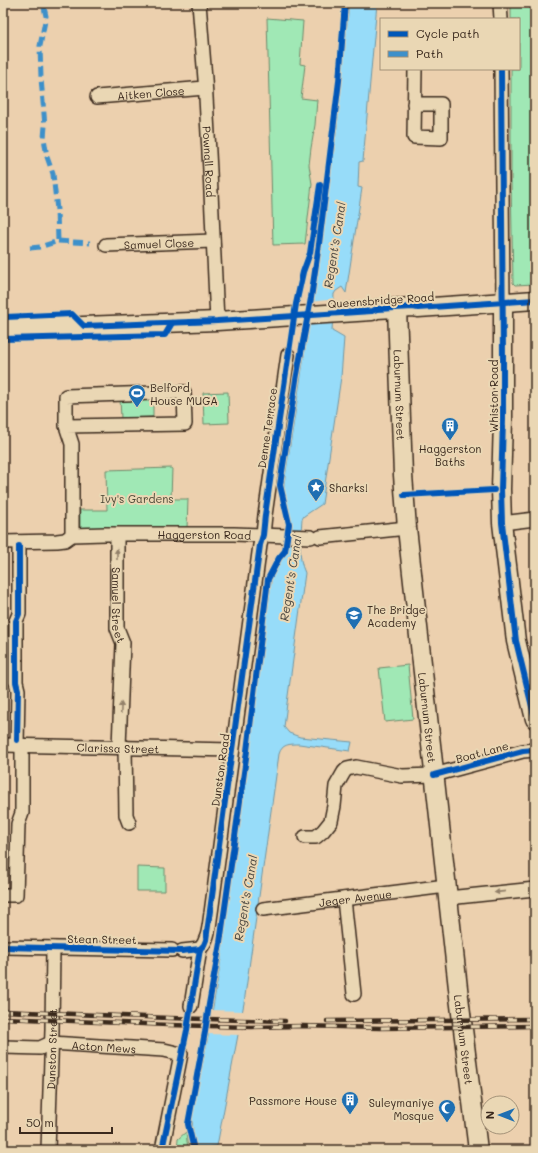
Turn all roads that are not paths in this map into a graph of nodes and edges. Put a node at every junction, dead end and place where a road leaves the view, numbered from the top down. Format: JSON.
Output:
{"nodes":[{"id":1,"x":199,"y":3,"type":"edge"},
{"id":2,"x":500,"y":3,"type":"edge"},
{"id":3,"x":500,"y":18,"type":"edge"},
{"id":4,"x":415,"y":70,"type":"edge"},
{"id":5,"x":501,"y":70,"type":"edge"},
{"id":6,"x":205,"y":88,"type":"junction"},
{"id":7,"x":97,"y":97,"type":"dead end"},
{"id":8,"x":414,"y":104,"type":"junction"},
{"id":9,"x":213,"y":241,"type":"junction"},
{"id":10,"x":106,"y":245,"type":"dead end"},
{"id":11,"x":535,"y":300,"type":"edge"},
{"id":12,"x":503,"y":302,"type":"junction"},
{"id":13,"x":397,"y":308,"type":"junction"},
{"id":14,"x":217,"y":321,"type":"junction"},
{"id":15,"x":3,"y":328,"type":"edge"},
{"id":16,"x":288,"y":355,"type":"dead end"},
{"id":17,"x":66,"y":426,"type":"junction"},
{"id":18,"x":535,"y":519,"type":"edge"},
{"id":19,"x":502,"y":523,"type":"junction"},
{"id":20,"x":407,"y":528,"type":"junction"},
{"id":21,"x":72,"y":535,"type":"junction"},
{"id":22,"x":117,"y":535,"type":"junction"},
{"id":23,"x":263,"y":535,"type":"junction"},
{"id":24,"x":3,"y":542,"type":"edge"},
{"id":25,"x":19,"y":542,"type":"junction"},
{"id":26,"x":535,"y":719,"type":"edge"},
{"id":27,"x":3,"y":745,"type":"edge"},
{"id":28,"x":19,"y":745,"type":"junction"},
{"id":29,"x":122,"y":747,"type":"junction"},
{"id":30,"x":232,"y":750,"type":"junction"},
{"id":31,"x":535,"y":750,"type":"edge"},
{"id":32,"x":434,"y":775,"type":"junction"},
{"id":33,"x":129,"y":823,"type":"dead end"},
{"id":34,"x":306,"y":837,"type":"dead end"},
{"id":35,"x":535,"y":889,"type":"edge"},
{"id":36,"x":447,"y":892,"type":"junction"},
{"id":37,"x":3,"y":895,"type":"edge"},
{"id":38,"x":344,"y":899,"type":"junction"},
{"id":39,"x":263,"y":909,"type":"dead end"},
{"id":40,"x":3,"y":947,"type":"edge"},
{"id":41,"x":53,"y":948,"type":"junction"},
{"id":42,"x":200,"y":949,"type":"junction"},
{"id":43,"x":354,"y":994,"type":"dead end"},
{"id":44,"x":191,"y":1006,"type":"dead end"},
{"id":45,"x":51,"y":1043,"type":"junction"},
{"id":46,"x":3,"y":1047,"type":"edge"},
{"id":47,"x":48,"y":1150,"type":"edge"},
{"id":48,"x":162,"y":1150,"type":"edge"},
{"id":49,"x":478,"y":1150,"type":"edge"}],
"edges":[{"from":1,"to":6,"type":"street","name":"Pownall Road"},
{"from":2,"to":3,"type":"street"},
{"from":4,"to":8,"type":"street"},
{"from":5,"to":12,"type":"street","name":"Whiston Road"},
{"from":6,"to":7,"type":"street","name":"Aitken Close"},
{"from":6,"to":9,"type":"street","name":"Pownall Road"},
{"from":8,"to":8,"type":"street"},
{"from":9,"to":10,"type":"street","name":"Samuel Close"},
{"from":9,"to":14,"type":"street","name":"Pownall Road"},
{"from":11,"to":12,"type":"street","name":"Queensbridge Road"},
{"from":12,"to":13,"type":"street","name":"Queensbridge Road"},
{"from":12,"to":19,"type":"street","name":"Whiston Road"},
{"from":13,"to":14,"type":"street","name":"Queensbridge Road"},
{"from":13,"to":20,"type":"street","name":"Laburnum Street"},
{"from":14,"to":15,"type":"street","name":"Queensbridge Road"},
{"from":16,"to":23,"type":"street","name":"Denne Terrace"},
{"from":17,"to":17,"type":"street"},
{"from":17,"to":21,"type":"street"},
{"from":18,"to":19,"type":"street"},
{"from":19,"to":26,"type":"street","name":"Whiston Road"},
{"from":20,"to":23,"type":"street","name":"Haggerston Road"},
{"from":20,"to":32,"type":"street","name":"Laburnum Street"},
{"from":21,"to":22,"type":"street","name":"Haggerston Road"},
{"from":21,"to":25,"type":"street","name":"Haggerston Road"},
{"from":22,"to":23,"type":"street","name":"Haggerston Road"},
{"from":29,"to":22,"type":"street","name":"Samuel Street","one_way":true},
{"from":23,"to":30,"type":"street","name":"Dunston Road"},
{"from":24,"to":25,"type":"street","name":"Haggerston Road"},
{"from":25,"to":28,"type":"street"},
{"from":27,"to":28,"type":"street","name":"Clarissa Street"},
{"from":28,"to":29,"type":"street","name":"Clarissa Street"},
{"from":28,"to":37,"type":"street"},
{"from":29,"to":30,"type":"street","name":"Clarissa Street"},
{"from":29,"to":33,"type":"street","name":"Samuel Street"},
{"from":30,"to":42,"type":"street","name":"Dunston Road"},
{"from":31,"to":32,"type":"street","name":"Boat Lane"},
{"from":32,"to":34,"type":"street","name":"Boat Lane"},
{"from":32,"to":36,"type":"street","name":"Laburnum Street"},
{"from":35,"to":36,"type":"street","name":"Jeger Avenue","one_way":true},
{"from":36,"to":38,"type":"street","name":"Jeger Avenue"},
{"from":36,"to":49,"type":"street","name":"Laburnum Street"},
{"from":38,"to":39,"type":"street","name":"Jeger Avenue"},
{"from":38,"to":43,"type":"street"},
{"from":40,"to":41,"type":"street","name":"Stean Street"},
{"from":41,"to":42,"type":"street","name":"Stean Street"},
{"from":41,"to":45,"type":"street","name":"Dunston Street"},
{"from":42,"to":44,"type":"street","name":"Dunston Road"},
{"from":45,"to":46,"type":"street","name":"Acton Mews"},
{"from":45,"to":47,"type":"street","name":"Dunston Street"},
{"from":45,"to":48,"type":"street","name":"Acton Mews"}]}
